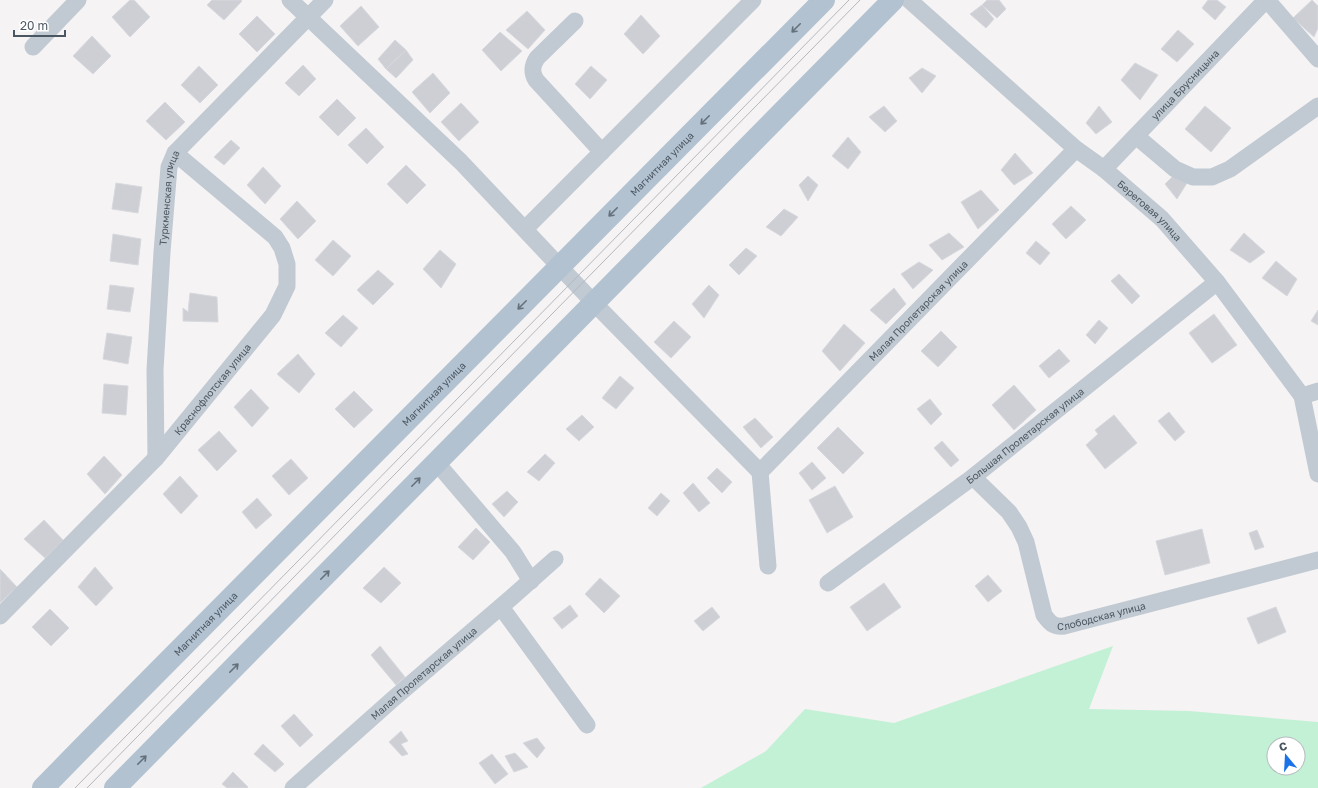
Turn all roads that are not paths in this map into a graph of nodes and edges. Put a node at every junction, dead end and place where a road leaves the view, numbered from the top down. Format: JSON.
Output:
{"nodes":[{"id":1,"x":78,"y":0,"type":"edge"},
{"id":2,"x":290,"y":0,"type":"edge"},
{"id":3,"x":325,"y":0,"type":"edge"},
{"id":4,"x":753,"y":0,"type":"edge"},
{"id":5,"x":824,"y":0,"type":"edge"},
{"id":6,"x":893,"y":0,"type":"edge"},
{"id":7,"x":909,"y":0,"type":"edge"},
{"id":8,"x":1266,"y":0,"type":"edge"},
{"id":9,"x":307,"y":17,"type":"junction"},
{"id":10,"x":575,"y":21,"type":"dead end"},
{"id":11,"x":33,"y":47,"type":"dead end"},
{"id":12,"x":1318,"y":59,"type":"edge"},
{"id":13,"x":1318,"y":106,"type":"edge"},
{"id":14,"x":1136,"y":136,"type":"junction"},
{"id":15,"x":1076,"y":149,"type":"junction"},
{"id":16,"x":602,"y":152,"type":"junction"},
{"id":17,"x":175,"y":153,"type":"junction"},
{"id":18,"x":1104,"y":169,"type":"junction"},
{"id":19,"x":525,"y":230,"type":"junction"},
{"id":20,"x":560,"y":266,"type":"junction"},
{"id":21,"x":1217,"y":282,"type":"junction"},
{"id":22,"x":594,"y":303,"type":"junction"},
{"id":23,"x":1318,"y":391,"type":"edge"},
{"id":24,"x":1302,"y":396,"type":"junction"},
{"id":25,"x":156,"y":458,"type":"junction"},
{"id":26,"x":436,"y":462,"type":"junction"},
{"id":27,"x":760,"y":472,"type":"junction"},
{"id":28,"x":1318,"y":474,"type":"edge"},
{"id":29,"x":973,"y":476,"type":"junction"},
{"id":30,"x":555,"y":559,"type":"dead end"},
{"id":31,"x":1318,"y":560,"type":"edge"},
{"id":32,"x":768,"y":566,"type":"dead end"},
{"id":33,"x":531,"y":581,"type":"junction"},
{"id":34,"x":828,"y":583,"type":"dead end"},
{"id":35,"x":501,"y":607,"type":"junction"},
{"id":36,"x":0,"y":616,"type":"edge"},
{"id":37,"x":587,"y":725,"type":"dead end"},
{"id":38,"x":44,"y":788,"type":"edge"},
{"id":39,"x":115,"y":788,"type":"edge"},
{"id":40,"x":293,"y":788,"type":"edge"}],
"edges":[{"from":1,"to":11,"type":"street"},
{"from":2,"to":9,"type":"street"},
{"from":3,"to":9,"type":"street","name":"Туркменская улица"},
{"from":4,"to":16,"type":"street"},
{"from":5,"to":20,"type":"main road","name":"Магнитная улица","one_way":true},
{"from":6,"to":22,"type":"main road"},
{"from":7,"to":15,"type":"street","name":"Береговая улица"},
{"from":8,"to":12,"type":"street"},
{"from":8,"to":14,"type":"street","name":"улица Брусницына"},
{"from":9,"to":17,"type":"street","name":"Туркменская улица"},
{"from":9,"to":19,"type":"street"},
{"from":10,"to":16,"type":"street"},
{"from":13,"to":14,"type":"street"},
{"from":14,"to":18,"type":"street","name":"улица Брусницына"},
{"from":15,"to":18,"type":"street","name":"Береговая улица"},
{"from":15,"to":27,"type":"street","name":"Малая Пролетарская улица"},
{"from":16,"to":19,"type":"street"},
{"from":17,"to":25,"type":"street","name":"Туркменская улица"},
{"from":17,"to":25,"type":"street","name":"Краснофлотская улица"},
{"from":18,"to":21,"type":"street","name":"Береговая улица"},
{"from":19,"to":20,"type":"street"},
{"from":20,"to":22,"type":"street"},
{"from":20,"to":38,"type":"main road","name":"Магнитная улица","one_way":true},
{"from":21,"to":24,"type":"street","name":"Береговая улица"},
{"from":21,"to":29,"type":"street","name":"Большая Пролетарская улица"},
{"from":22,"to":26,"type":"main road"},
{"from":22,"to":27,"type":"street"},
{"from":23,"to":24,"type":"street"},
{"from":24,"to":28,"type":"street","name":"Береговая улица"},
{"from":25,"to":36,"type":"street","name":"Краснофлотская улица"},
{"from":26,"to":33,"type":"street"},
{"from":39,"to":26,"type":"main road","one_way":true},
{"from":27,"to":32,"type":"street"},
{"from":29,"to":31,"type":"street","name":"Слободская улица"},
{"from":29,"to":34,"type":"street","name":"Большая Пролетарская улица"},
{"from":30,"to":33,"type":"street","name":"Малая Пролетарская улица"},
{"from":33,"to":35,"type":"street","name":"Малая Пролетарская улица"},
{"from":35,"to":37,"type":"street"},
{"from":35,"to":40,"type":"street","name":"Малая Пролетарская улица"}]}
